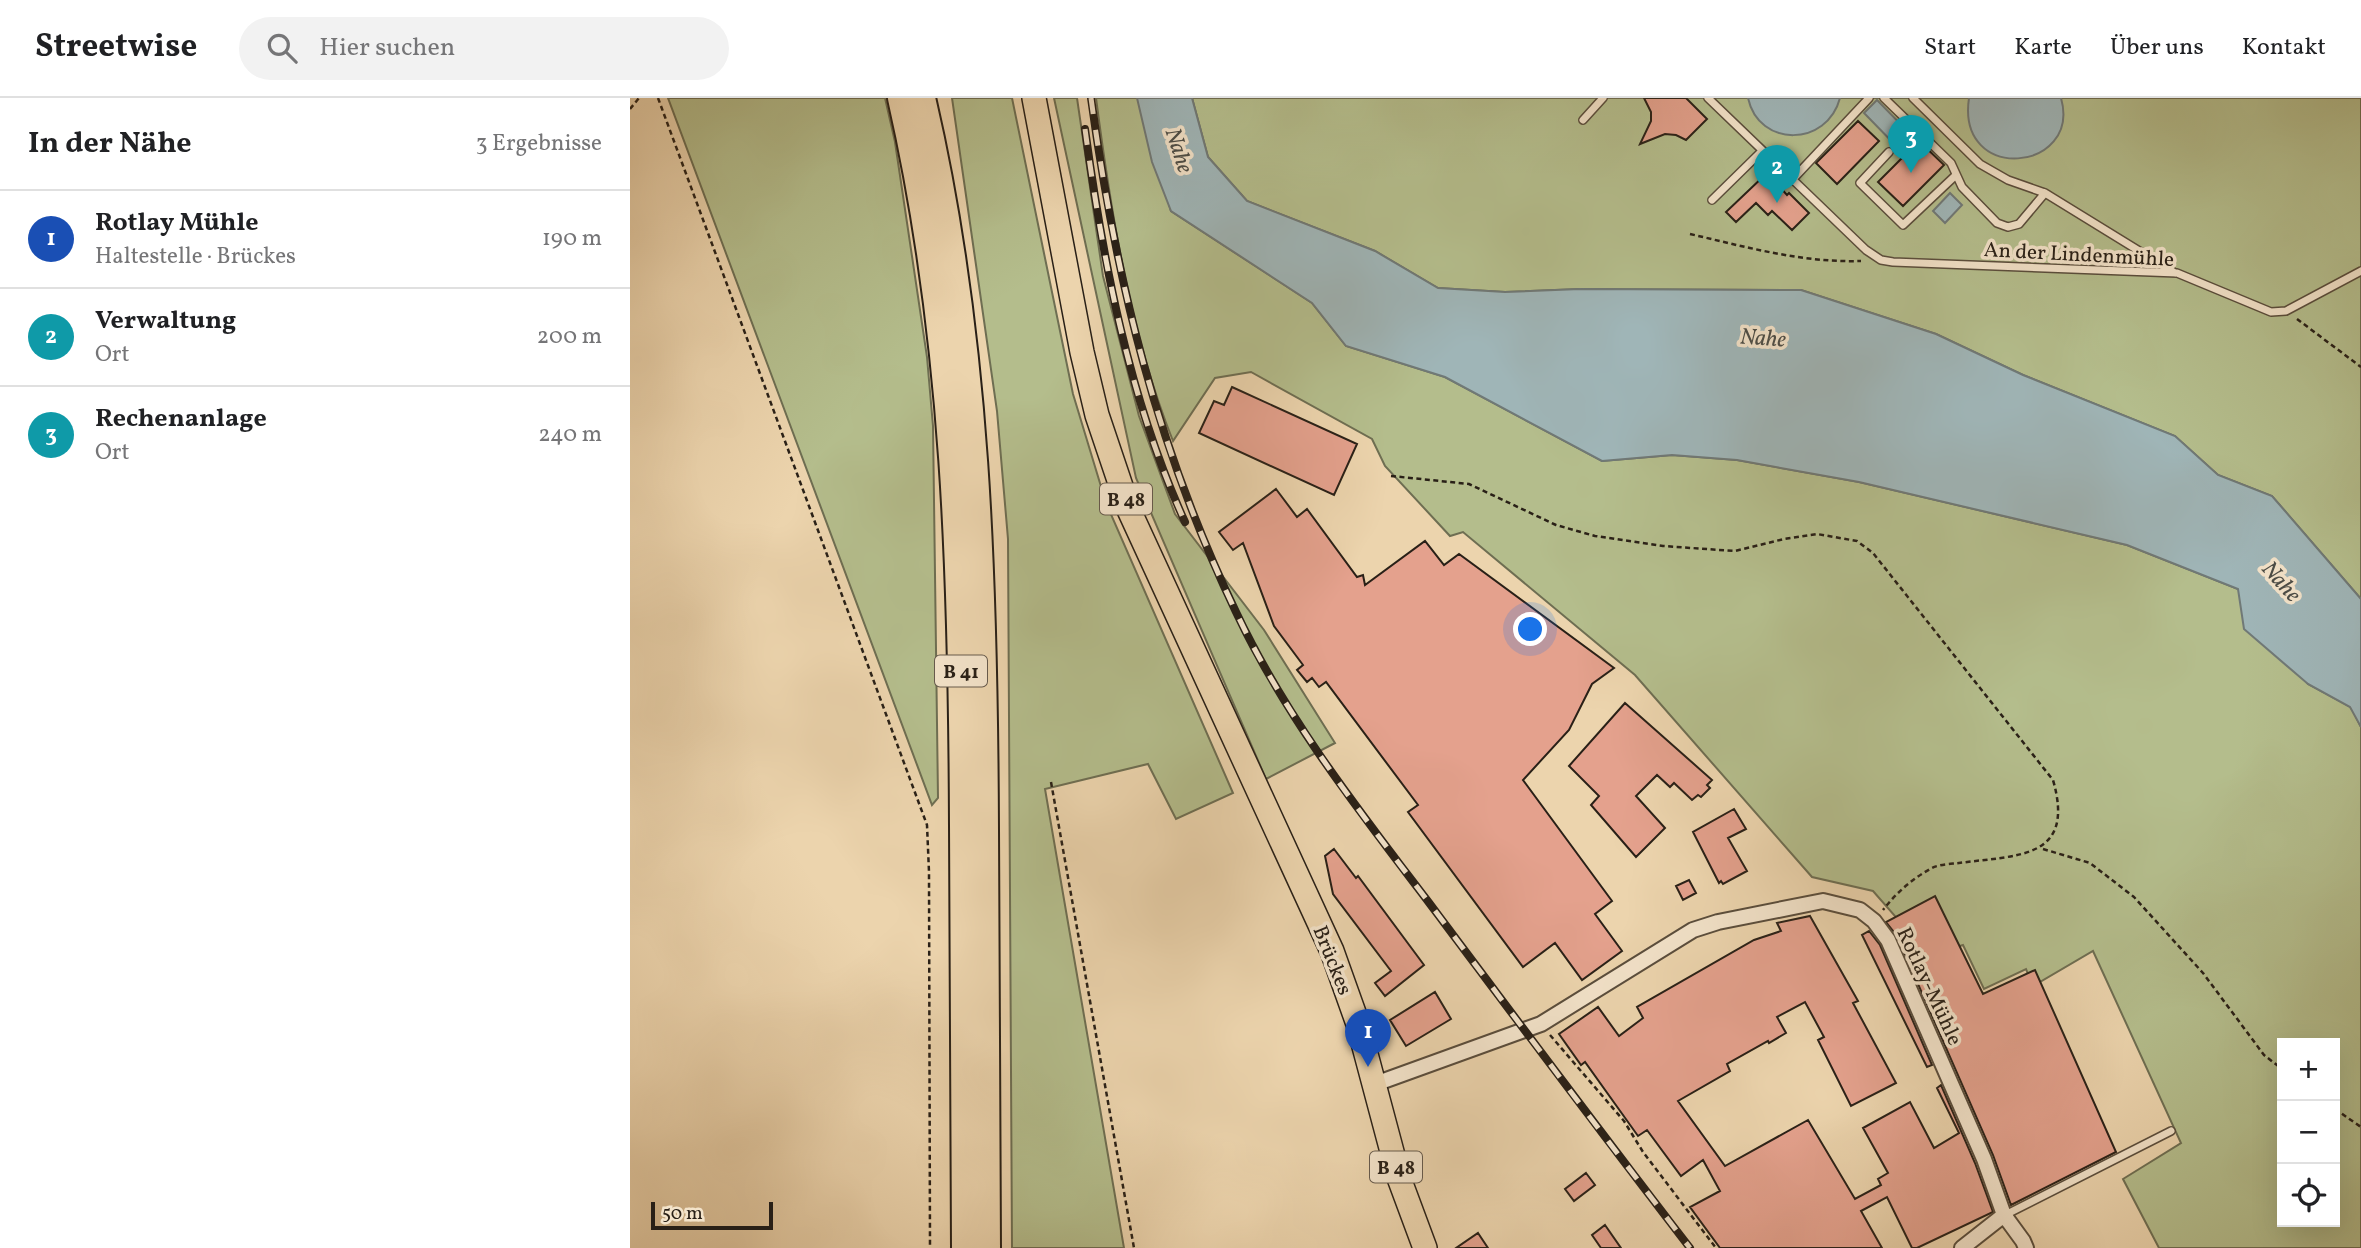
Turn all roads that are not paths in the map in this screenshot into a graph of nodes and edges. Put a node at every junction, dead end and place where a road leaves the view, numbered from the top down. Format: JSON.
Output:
{"nodes":[{"id":1,"x":900,"y":98,"type":"edge"},
{"id":2,"x":923,"y":98,"type":"edge"},
{"id":3,"x":1034,"y":98,"type":"edge"},
{"id":4,"x":1603,"y":98,"type":"edge"},
{"id":5,"x":1708,"y":98,"type":"edge"},
{"id":6,"x":1870,"y":98,"type":"edge"},
{"id":7,"x":1884,"y":98,"type":"edge"},
{"id":8,"x":1913,"y":98,"type":"edge"},
{"id":9,"x":1583,"y":120,"type":"dead end"},
{"id":10,"x":1762,"y":150,"type":"junction"},
{"id":11,"x":1889,"y":152,"type":"dead end"},
{"id":12,"x":1956,"y":174,"type":"junction"},
{"id":13,"x":1792,"y":180,"type":"junction"},
{"id":14,"x":2045,"y":193,"type":"junction"},
{"id":15,"x":1712,"y":200,"type":"dead end"},
{"id":16,"x":2361,"y":271,"type":"edge"},
{"id":17,"x":2177,"y":274,"type":"junction"},
{"id":18,"x":1375,"y":1084,"type":"junction"},
{"id":19,"x":2171,"y":1131,"type":"dead end"},
{"id":20,"x":2004,"y":1215,"type":"junction"},
{"id":21,"x":964,"y":1248,"type":"edge"},
{"id":22,"x":988,"y":1248,"type":"edge"},
{"id":23,"x":1425,"y":1248,"type":"edge"},
{"id":24,"x":1962,"y":1248,"type":"edge"},
{"id":25,"x":2026,"y":1248,"type":"edge"}],
"edges":[{"from":1,"to":21,"type":"highway","number":"B 41"},
{"from":2,"to":22,"type":"highway","number":"B 41"},
{"from":3,"to":18,"type":"main road","name":"Brückes","number":"B 48"},
{"from":4,"to":9,"type":"lane"},
{"from":5,"to":10,"type":"lane","name":"An der Lindenmühle"},
{"from":6,"to":13,"type":"lane"},
{"from":7,"to":12,"type":"lane"},
{"from":8,"to":14,"type":"lane"},
{"from":10,"to":13,"type":"lane","name":"An der Lindenmühle"},
{"from":10,"to":15,"type":"lane"},
{"from":11,"to":12,"type":"lane"},
{"from":12,"to":14,"type":"lane"},
{"from":13,"to":17,"type":"lane","name":"An der Lindenmühle"},
{"from":14,"to":17,"type":"lane"},
{"from":16,"to":17,"type":"lane","name":"An der Lindenmühle"},
{"from":18,"to":20,"type":"street","name":"Rotlay-Mühle"},
{"from":18,"to":23,"type":"main road","name":"Brückes","number":"B 48"},
{"from":19,"to":20,"type":"lane"},
{"from":20,"to":24,"type":"street"},
{"from":20,"to":25,"type":"street","name":"Rotlay-Mühle"}]}
